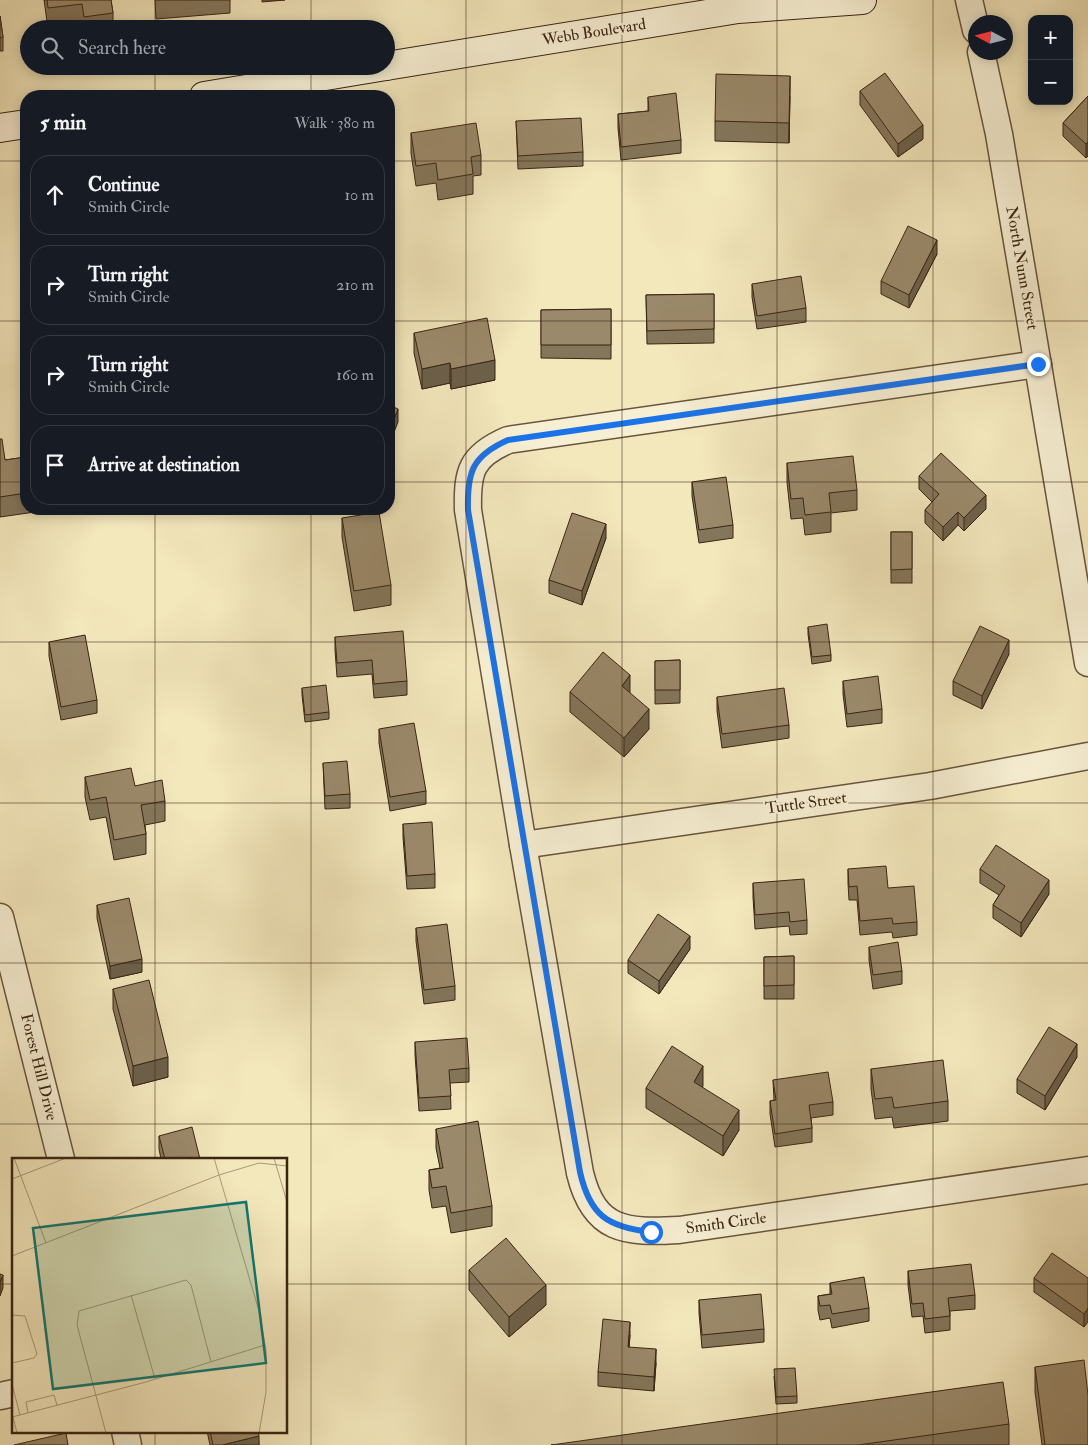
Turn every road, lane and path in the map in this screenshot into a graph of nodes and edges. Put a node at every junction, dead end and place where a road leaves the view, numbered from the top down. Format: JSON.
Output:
{"nodes":[{"id":1,"x":862,"y":0,"type":"edge"},
{"id":2,"x":969,"y":0,"type":"edge"},
{"id":3,"x":972,"y":15,"type":"edge"},
{"id":4,"x":982,"y":60,"type":"edge"},
{"id":5,"x":395,"y":65,"type":"edge"},
{"id":6,"x":331,"y":75,"type":"edge"},
{"id":7,"x":240,"y":90,"type":"edge"},
{"id":8,"x":20,"y":125,"type":"edge"},
{"id":9,"x":0,"y":128,"type":"edge"},
{"id":10,"x":1038,"y":364,"type":"junction"},
{"id":11,"x":1088,"y":663,"type":"edge"},
{"id":12,"x":1088,"y":756,"type":"edge"},
{"id":13,"x":523,"y":845,"type":"junction"},
{"id":14,"x":0,"y":917,"type":"edge"},
{"id":15,"x":61,"y":1158,"type":"edge"},
{"id":16,"x":1088,"y":1170,"type":"edge"},
{"id":17,"x":124,"y":1432,"type":"edge"},
{"id":18,"x":128,"y":1445,"type":"edge"}],
"edges":[{"from":1,"to":5,"type":"street","name":"Webb Boulevard"},
{"from":2,"to":3,"type":"street"},
{"from":4,"to":10,"type":"street","name":"North Nunn Street"},
{"from":6,"to":7,"type":"street","name":"Webb Boulevard"},
{"from":8,"to":9,"type":"street"},
{"from":10,"to":11,"type":"street","name":"North Nunn Street"},
{"from":10,"to":13,"type":"street","name":"Smith Circle"},
{"from":12,"to":13,"type":"street","name":"Tuttle Street"},
{"from":13,"to":16,"type":"street","name":"Smith Circle"},
{"from":14,"to":15,"type":"street","name":"Forest Hill Drive"},
{"from":17,"to":18,"type":"street"}]}
